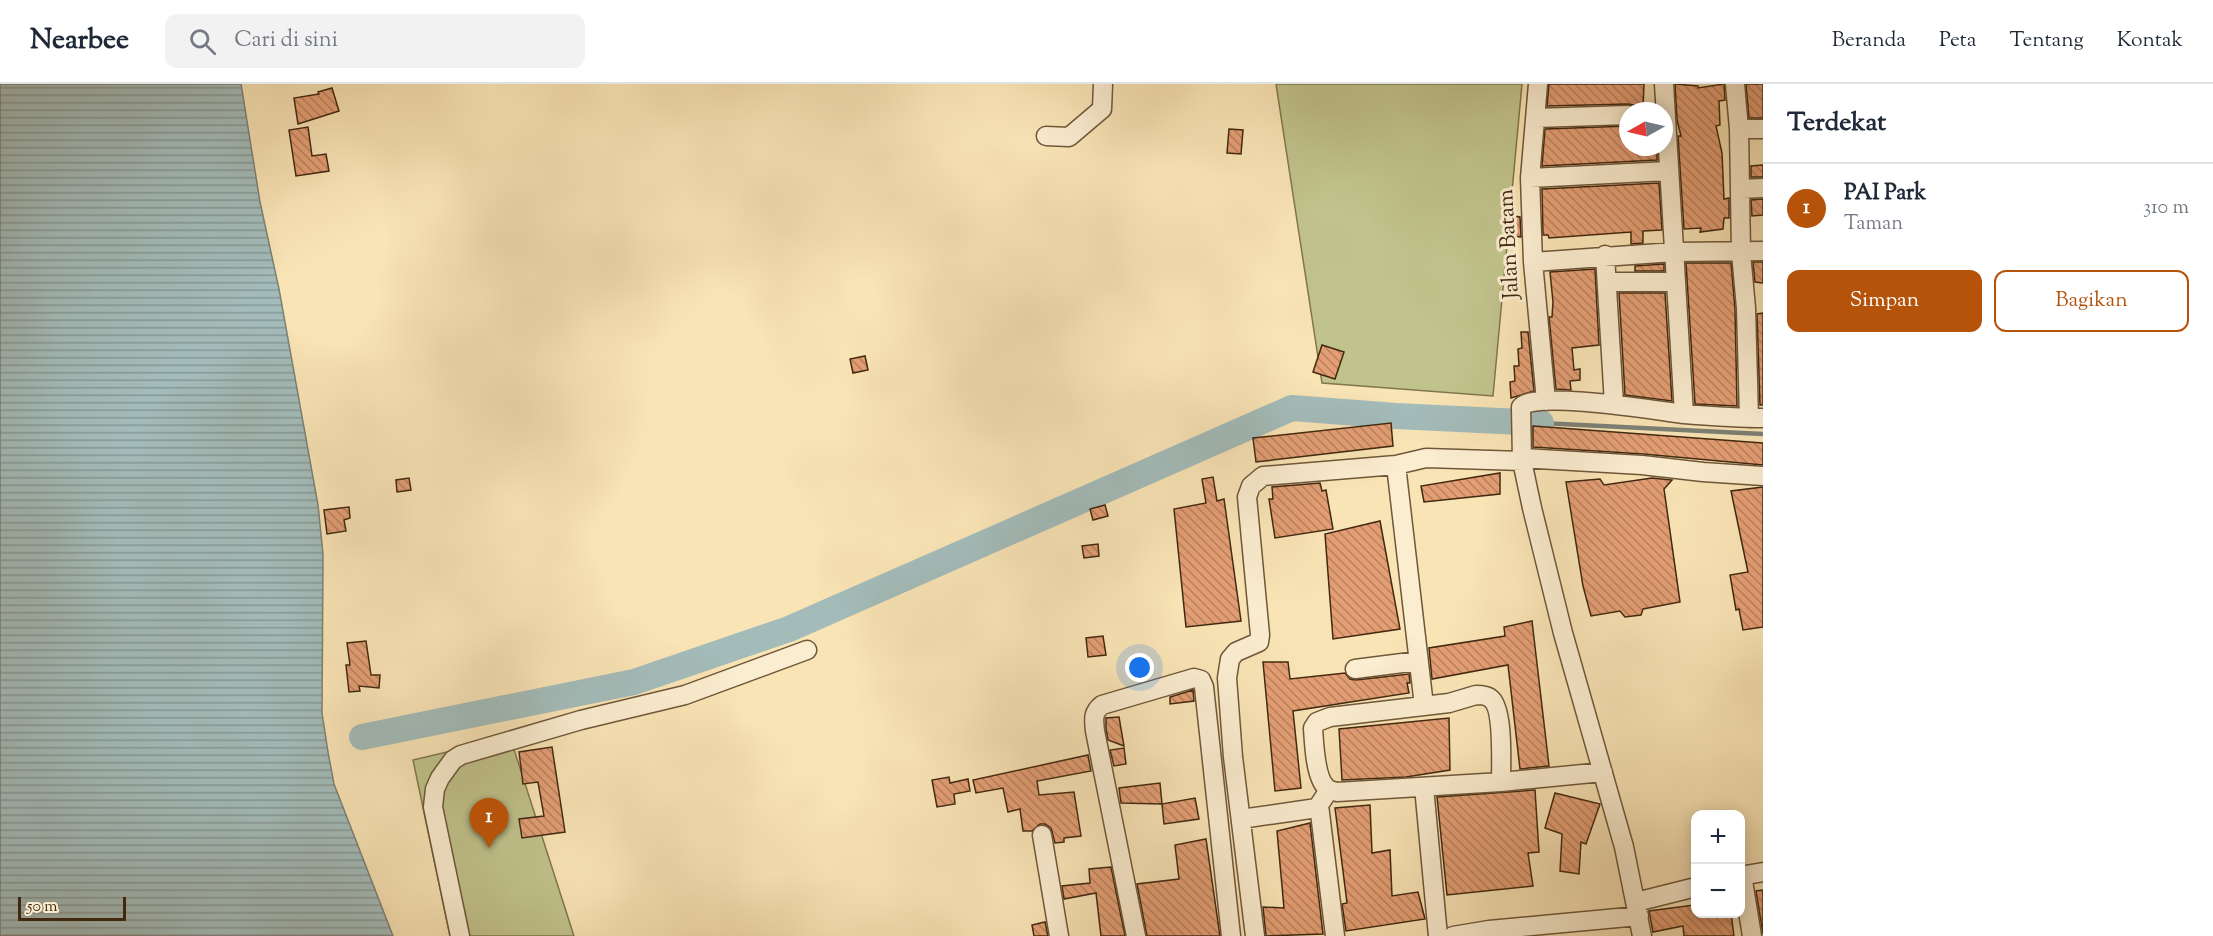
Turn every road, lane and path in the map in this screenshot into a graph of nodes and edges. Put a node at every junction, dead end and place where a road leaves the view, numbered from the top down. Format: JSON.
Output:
{"nodes":[{"id":1,"x":1103,"y":84,"type":"edge"},
{"id":2,"x":1538,"y":84,"type":"edge"},
{"id":3,"x":1664,"y":84,"type":"edge"},
{"id":4,"x":1735,"y":84,"type":"edge"},
{"id":5,"x":1664,"y":102,"type":"edge"},
{"id":6,"x":1619,"y":115,"type":"edge"},
{"id":7,"x":1536,"y":118,"type":"junction"},
{"id":8,"x":1739,"y":129,"type":"junction"},
{"id":9,"x":1763,"y":129,"type":"edge"},
{"id":10,"x":1046,"y":136,"type":"dead end"},
{"id":11,"x":1667,"y":156,"type":"edge"},
{"id":12,"x":1668,"y":171,"type":"junction"},
{"id":13,"x":1530,"y":178,"type":"junction"},
{"id":14,"x":1763,"y":188,"type":"edge"},
{"id":15,"x":1741,"y":189,"type":"junction"},
{"id":16,"x":1763,"y":251,"type":"edge"},
{"id":17,"x":1674,"y":252,"type":"junction"},
{"id":18,"x":1741,"y":253,"type":"junction"},
{"id":19,"x":1605,"y":255,"type":"junction"},
{"id":20,"x":1533,"y":262,"type":"junction"},
{"id":21,"x":1607,"y":282,"type":"junction"},
{"id":22,"x":1676,"y":282,"type":"junction"},
{"id":23,"x":1755,"y":308,"type":"edge"},
{"id":24,"x":1546,"y":401,"type":"junction"},
{"id":25,"x":1614,"y":404,"type":"junction"},
{"id":26,"x":1684,"y":414,"type":"junction"},
{"id":27,"x":1756,"y":418,"type":"edge"},
{"id":28,"x":1522,"y":460,"type":"junction"},
{"id":29,"x":1396,"y":465,"type":"junction"},
{"id":30,"x":1763,"y":476,"type":"edge"},
{"id":31,"x":807,"y":650,"type":"dead end"},
{"id":32,"x":1418,"y":662,"type":"junction"},
{"id":33,"x":1355,"y":669,"type":"dead end"},
{"id":34,"x":1424,"y":706,"type":"junction"},
{"id":35,"x":1603,"y":772,"type":"junction"},
{"id":36,"x":1502,"y":782,"type":"junction"},
{"id":37,"x":1424,"y":788,"type":"junction"},
{"id":38,"x":1323,"y":797,"type":"junction"},
{"id":39,"x":1241,"y":819,"type":"junction"},
{"id":40,"x":1042,"y":835,"type":"dead end"},
{"id":41,"x":1763,"y":872,"type":"edge"},
{"id":42,"x":1745,"y":875,"type":"edge"},
{"id":43,"x":1691,"y":889,"type":"edge"},
{"id":44,"x":1745,"y":898,"type":"edge"},
{"id":45,"x":1637,"y":909,"type":"junction"},
{"id":46,"x":1526,"y":931,"type":"edge"},
{"id":47,"x":460,"y":936,"type":"edge"},
{"id":48,"x":1059,"y":936,"type":"edge"},
{"id":49,"x":1136,"y":936,"type":"edge"},
{"id":50,"x":1231,"y":936,"type":"edge"},
{"id":51,"x":1255,"y":936,"type":"edge"},
{"id":52,"x":1335,"y":936,"type":"edge"},
{"id":53,"x":1438,"y":936,"type":"edge"},
{"id":54,"x":1453,"y":936,"type":"edge"},
{"id":55,"x":1642,"y":936,"type":"edge"},
{"id":56,"x":1752,"y":936,"type":"edge"}],
"edges":[{"from":1,"to":10,"type":"street"},
{"from":2,"to":7,"type":"street","name":"Jalan Batam"},
{"from":3,"to":5,"type":"street"},
{"from":4,"to":8,"type":"street"},
{"from":6,"to":7,"type":"street"},
{"from":7,"to":13,"type":"street","name":"Jalan Batam"},
{"from":8,"to":9,"type":"street"},
{"from":8,"to":15,"type":"street"},
{"from":11,"to":12,"type":"street"},
{"from":12,"to":13,"type":"street"},
{"from":12,"to":17,"type":"street"},
{"from":13,"to":20,"type":"street","name":"Jalan Batam"},
{"from":14,"to":15,"type":"street"},
{"from":15,"to":18,"type":"street"},
{"from":16,"to":18,"type":"street"},
{"from":17,"to":18,"type":"street"},
{"from":17,"to":19,"type":"street"},
{"from":17,"to":22,"type":"street"},
{"from":18,"to":23,"type":"street"},
{"from":19,"to":20,"type":"street"},
{"from":19,"to":21,"type":"street"},
{"from":20,"to":24,"type":"street","name":"Jalan Batam"},
{"from":21,"to":22,"type":"street"},
{"from":21,"to":25,"type":"street"},
{"from":22,"to":26,"type":"street"},
{"from":23,"to":27,"type":"street"},
{"from":24,"to":25,"type":"street"},
{"from":24,"to":28,"type":"street"},
{"from":25,"to":26,"type":"street"},
{"from":26,"to":27,"type":"street"},
{"from":28,"to":29,"type":"street"},
{"from":28,"to":30,"type":"street"},
{"from":28,"to":35,"type":"street"},
{"from":29,"to":32,"type":"street"},
{"from":29,"to":39,"type":"street"},
{"from":31,"to":47,"type":"street"},
{"from":32,"to":33,"type":"street"},
{"from":32,"to":34,"type":"street"},
{"from":34,"to":36,"type":"street"},
{"from":34,"to":38,"type":"street"},
{"from":35,"to":36,"type":"street"},
{"from":35,"to":45,"type":"street"},
{"from":36,"to":37,"type":"street"},
{"from":37,"to":38,"type":"street"},
{"from":37,"to":53,"type":"street"},
{"from":38,"to":39,"type":"street"},
{"from":38,"to":52,"type":"street"},
{"from":39,"to":51,"type":"street"},
{"from":40,"to":48,"type":"street"},
{"from":41,"to":42,"type":"street"},
{"from":43,"to":45,"type":"street"},
{"from":44,"to":56,"type":"street"},
{"from":45,"to":46,"type":"street"},
{"from":45,"to":55,"type":"street"},
{"from":46,"to":54,"type":"street"},
{"from":49,"to":50,"type":"street"}]}
